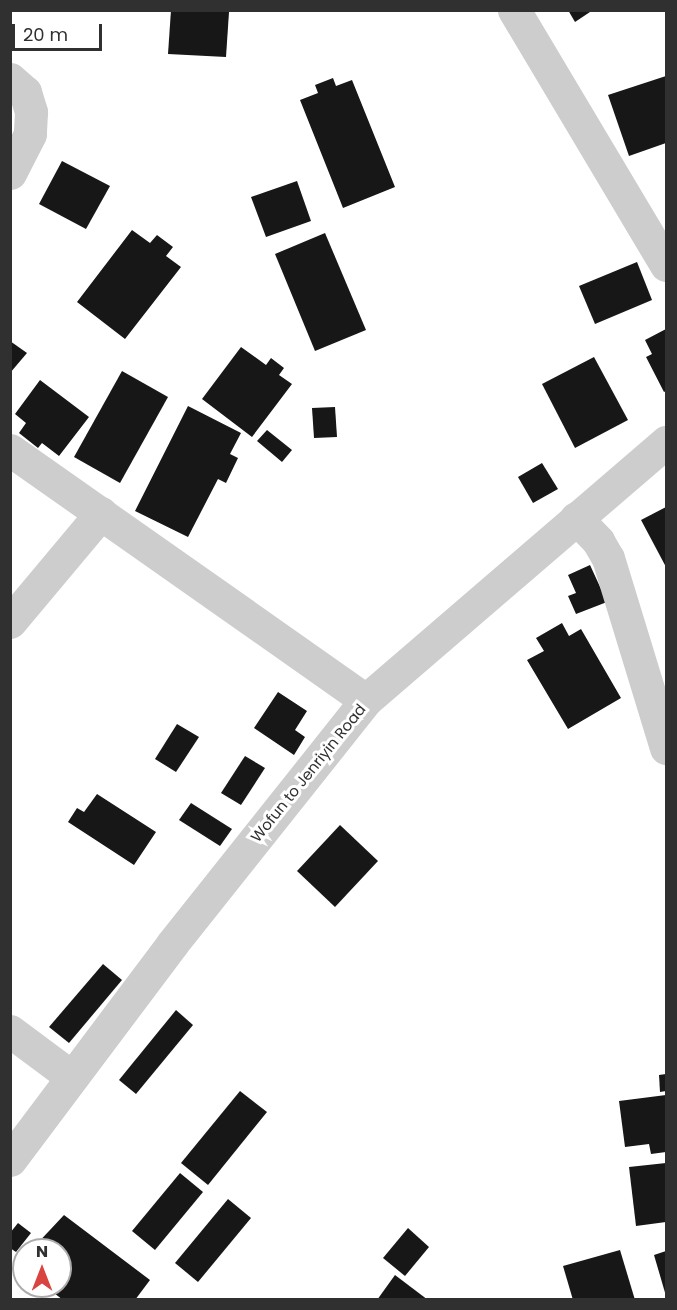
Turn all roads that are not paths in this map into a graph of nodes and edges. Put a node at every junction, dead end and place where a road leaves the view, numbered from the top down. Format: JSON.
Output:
{"nodes":[{"id":1,"x":513,"y":10,"type":"edge"},
{"id":2,"x":10,"y":79,"type":"edge"},
{"id":3,"x":10,"y":173,"type":"edge"},
{"id":4,"x":666,"y":265,"type":"edge"},
{"id":5,"x":666,"y":442,"type":"edge"},
{"id":6,"x":10,"y":450,"type":"edge"},
{"id":7,"x":101,"y":513,"type":"junction"},
{"id":8,"x":576,"y":518,"type":"junction"},
{"id":9,"x":10,"y":622,"type":"edge"},
{"id":10,"x":366,"y":700,"type":"junction"},
{"id":11,"x":666,"y":748,"type":"edge"},
{"id":12,"x":10,"y":1031,"type":"edge"},
{"id":13,"x":72,"y":1077,"type":"junction"},
{"id":14,"x":10,"y":1160,"type":"edge"}],
"edges":[{"from":1,"to":4,"type":"street"},
{"from":2,"to":3,"type":"street"},
{"from":5,"to":8,"type":"street","name":"Wofun to Jenriyin Road"},
{"from":6,"to":7,"type":"street"},
{"from":7,"to":9,"type":"street"},
{"from":7,"to":10,"type":"street"},
{"from":8,"to":10,"type":"street","name":"Wofun to Jenriyin Road"},
{"from":8,"to":11,"type":"street"},
{"from":10,"to":13,"type":"street","name":"Wofun to Jenriyin Road"},
{"from":12,"to":13,"type":"street"},
{"from":13,"to":14,"type":"street","name":"Wofun to Jenriyin Road"}]}
